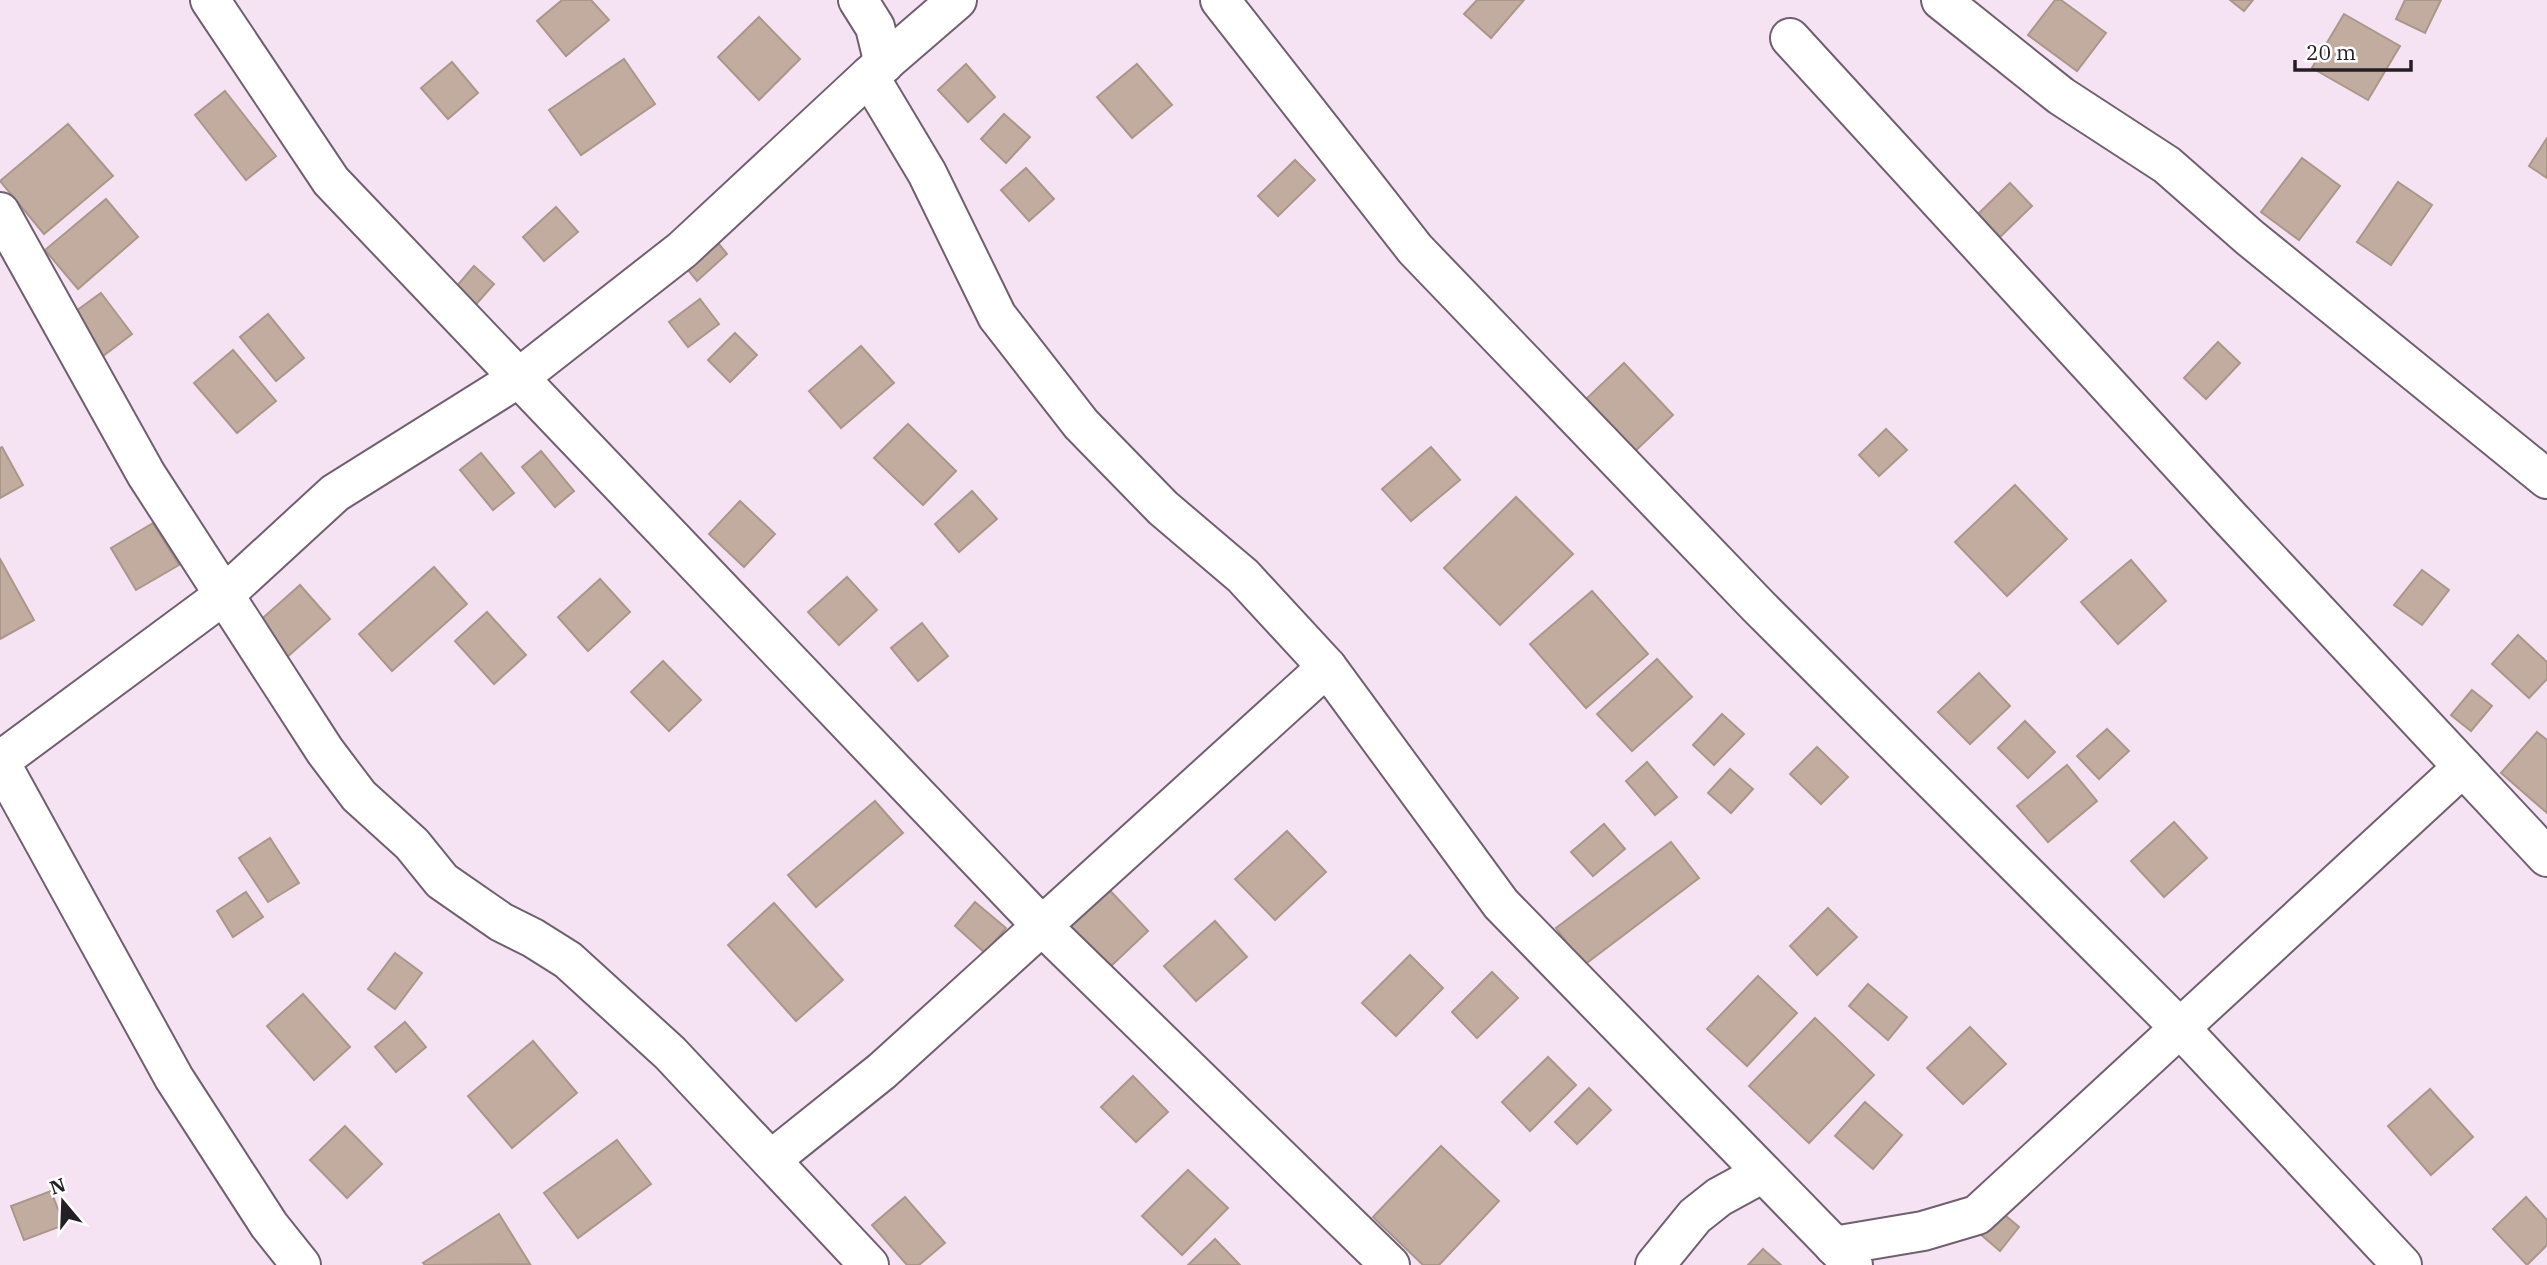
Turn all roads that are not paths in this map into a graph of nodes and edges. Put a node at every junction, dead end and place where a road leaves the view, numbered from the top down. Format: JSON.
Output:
{"nodes":[{"id":1,"x":209,"y":0,"type":"edge"},
{"id":2,"x":859,"y":0,"type":"edge"},
{"id":3,"x":957,"y":0,"type":"edge"},
{"id":4,"x":1220,"y":0,"type":"edge"},
{"id":5,"x":1941,"y":0,"type":"edge"},
{"id":6,"x":1790,"y":38,"type":"dead end"},
{"id":7,"x":876,"y":70,"type":"junction"},
{"id":8,"x":0,"y":212,"type":"edge"},
{"id":9,"x":517,"y":379,"type":"junction"},
{"id":10,"x":2547,"y":479,"type":"edge"},
{"id":11,"x":224,"y":595,"type":"junction"},
{"id":12,"x":1326,"y":667,"type":"junction"},
{"id":13,"x":0,"y":761,"type":"edge"},
{"id":14,"x":2462,"y":767,"type":"junction"},
{"id":15,"x":2547,"y":857,"type":"edge"},
{"id":16,"x":1042,"y":926,"type":"junction"},
{"id":17,"x":2180,"y":1028,"type":"junction"},
{"id":18,"x":771,"y":1160,"type":"junction"},
{"id":19,"x":1763,"y":1173,"type":"junction"},
{"id":20,"x":1844,"y":1255,"type":"edge"},
{"id":21,"x":301,"y":1265,"type":"edge"},
{"id":22,"x":869,"y":1265,"type":"edge"},
{"id":23,"x":1390,"y":1265,"type":"edge"},
{"id":24,"x":1655,"y":1265,"type":"edge"},
{"id":25,"x":2402,"y":1265,"type":"edge"}],
"edges":[{"from":1,"to":9,"type":"street"},
{"from":2,"to":7,"type":"street"},
{"from":3,"to":7,"type":"street"},
{"from":4,"to":17,"type":"street"},
{"from":5,"to":10,"type":"street"},
{"from":6,"to":14,"type":"street"},
{"from":7,"to":9,"type":"street"},
{"from":7,"to":12,"type":"street"},
{"from":8,"to":11,"type":"street"},
{"from":9,"to":11,"type":"street"},
{"from":9,"to":16,"type":"street"},
{"from":11,"to":13,"type":"street"},
{"from":11,"to":18,"type":"street"},
{"from":12,"to":16,"type":"street"},
{"from":12,"to":19,"type":"street"},
{"from":13,"to":21,"type":"street"},
{"from":14,"to":15,"type":"street"},
{"from":14,"to":17,"type":"street"},
{"from":16,"to":18,"type":"street"},
{"from":16,"to":23,"type":"street"},
{"from":17,"to":20,"type":"street"},
{"from":17,"to":25,"type":"street"},
{"from":18,"to":22,"type":"street"},
{"from":19,"to":20,"type":"street"},
{"from":19,"to":24,"type":"street"}]}
